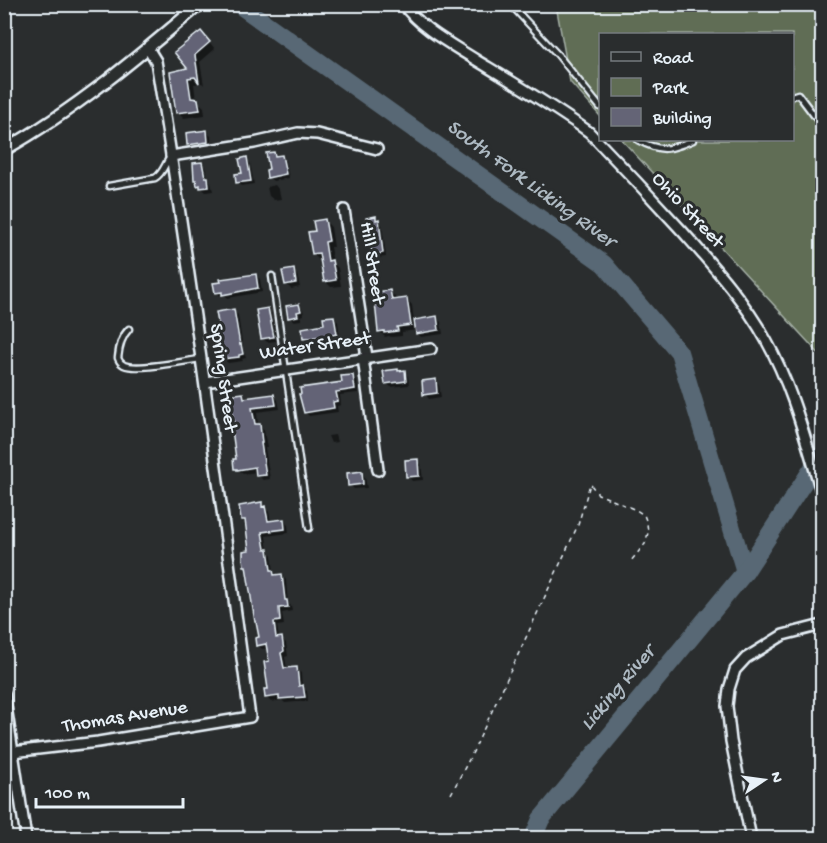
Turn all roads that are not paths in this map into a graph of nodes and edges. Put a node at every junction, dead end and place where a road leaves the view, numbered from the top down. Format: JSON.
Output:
{"nodes":[{"id":1,"x":200,"y":4,"type":"edge"},
{"id":2,"x":403,"y":4,"type":"edge"},
{"id":3,"x":510,"y":4,"type":"edge"},
{"id":4,"x":148,"y":48,"type":"junction"},
{"id":5,"x":794,"y":95,"type":"edge"},
{"id":6,"x":599,"y":107,"type":"edge"},
{"id":7,"x":822,"y":126,"type":"edge"},
{"id":8,"x":640,"y":141,"type":"edge"},
{"id":9,"x":690,"y":141,"type":"edge"},
{"id":10,"x":377,"y":149,"type":"dead end"},
{"id":11,"x":4,"y":150,"type":"edge"},
{"id":12,"x":171,"y":156,"type":"junction"},
{"id":13,"x":109,"y":186,"type":"dead end"},
{"id":14,"x":344,"y":210,"type":"dead end"},
{"id":15,"x":272,"y":276,"type":"dead end"},
{"id":16,"x":129,"y":329,"type":"dead end"},
{"id":17,"x":431,"y":349,"type":"dead end"},
{"id":18,"x":365,"y":358,"type":"junction"},
{"id":19,"x":201,"y":359,"type":"junction"},
{"id":20,"x":285,"y":369,"type":"junction"},
{"id":21,"x":205,"y":382,"type":"junction"},
{"id":22,"x":378,"y":470,"type":"dead end"},
{"id":23,"x":822,"y":494,"type":"edge"},
{"id":24,"x":309,"y":528,"type":"dead end"},
{"id":25,"x":822,"y":626,"type":"edge"},
{"id":26,"x":4,"y":693,"type":"edge"},
{"id":27,"x":250,"y":717,"type":"joint"},
{"id":28,"x":9,"y":753,"type":"edge"},
{"id":29,"x":26,"y":838,"type":"edge"},
{"id":30,"x":751,"y":838,"type":"edge"}],
"edges":[{"from":1,"to":4,"type":"street"},
{"from":2,"to":23,"type":"street","name":"Ohio Street"},
{"from":3,"to":6,"type":"lane"},
{"from":4,"to":11,"type":"street"},
{"from":4,"to":12,"type":"street","name":"Spring Street"},
{"from":5,"to":7,"type":"lane"},
{"from":8,"to":9,"type":"lane"},
{"from":10,"to":12,"type":"street"},
{"from":12,"to":13,"type":"lane"},
{"from":12,"to":19,"type":"street","name":"Spring Street"},
{"from":14,"to":18,"type":"street","name":"Hill Street"},
{"from":15,"to":20,"type":"lane"},
{"from":16,"to":19,"type":"lane"},
{"from":17,"to":18,"type":"street","name":"Water Street"},
{"from":18,"to":20,"type":"street","name":"Water Street"},
{"from":18,"to":22,"type":"street","name":"Hill Street"},
{"from":19,"to":21,"type":"street","name":"Spring Street"},
{"from":20,"to":21,"type":"street","name":"Water Street"},
{"from":20,"to":24,"type":"lane"},
{"from":21,"to":27,"type":"street","name":"Spring Street"},
{"from":25,"to":30,"type":"street"},
{"from":26,"to":28,"type":"street"},
{"from":27,"to":28,"type":"street","name":"Thomas Avenue"},
{"from":28,"to":29,"type":"street"}]}
